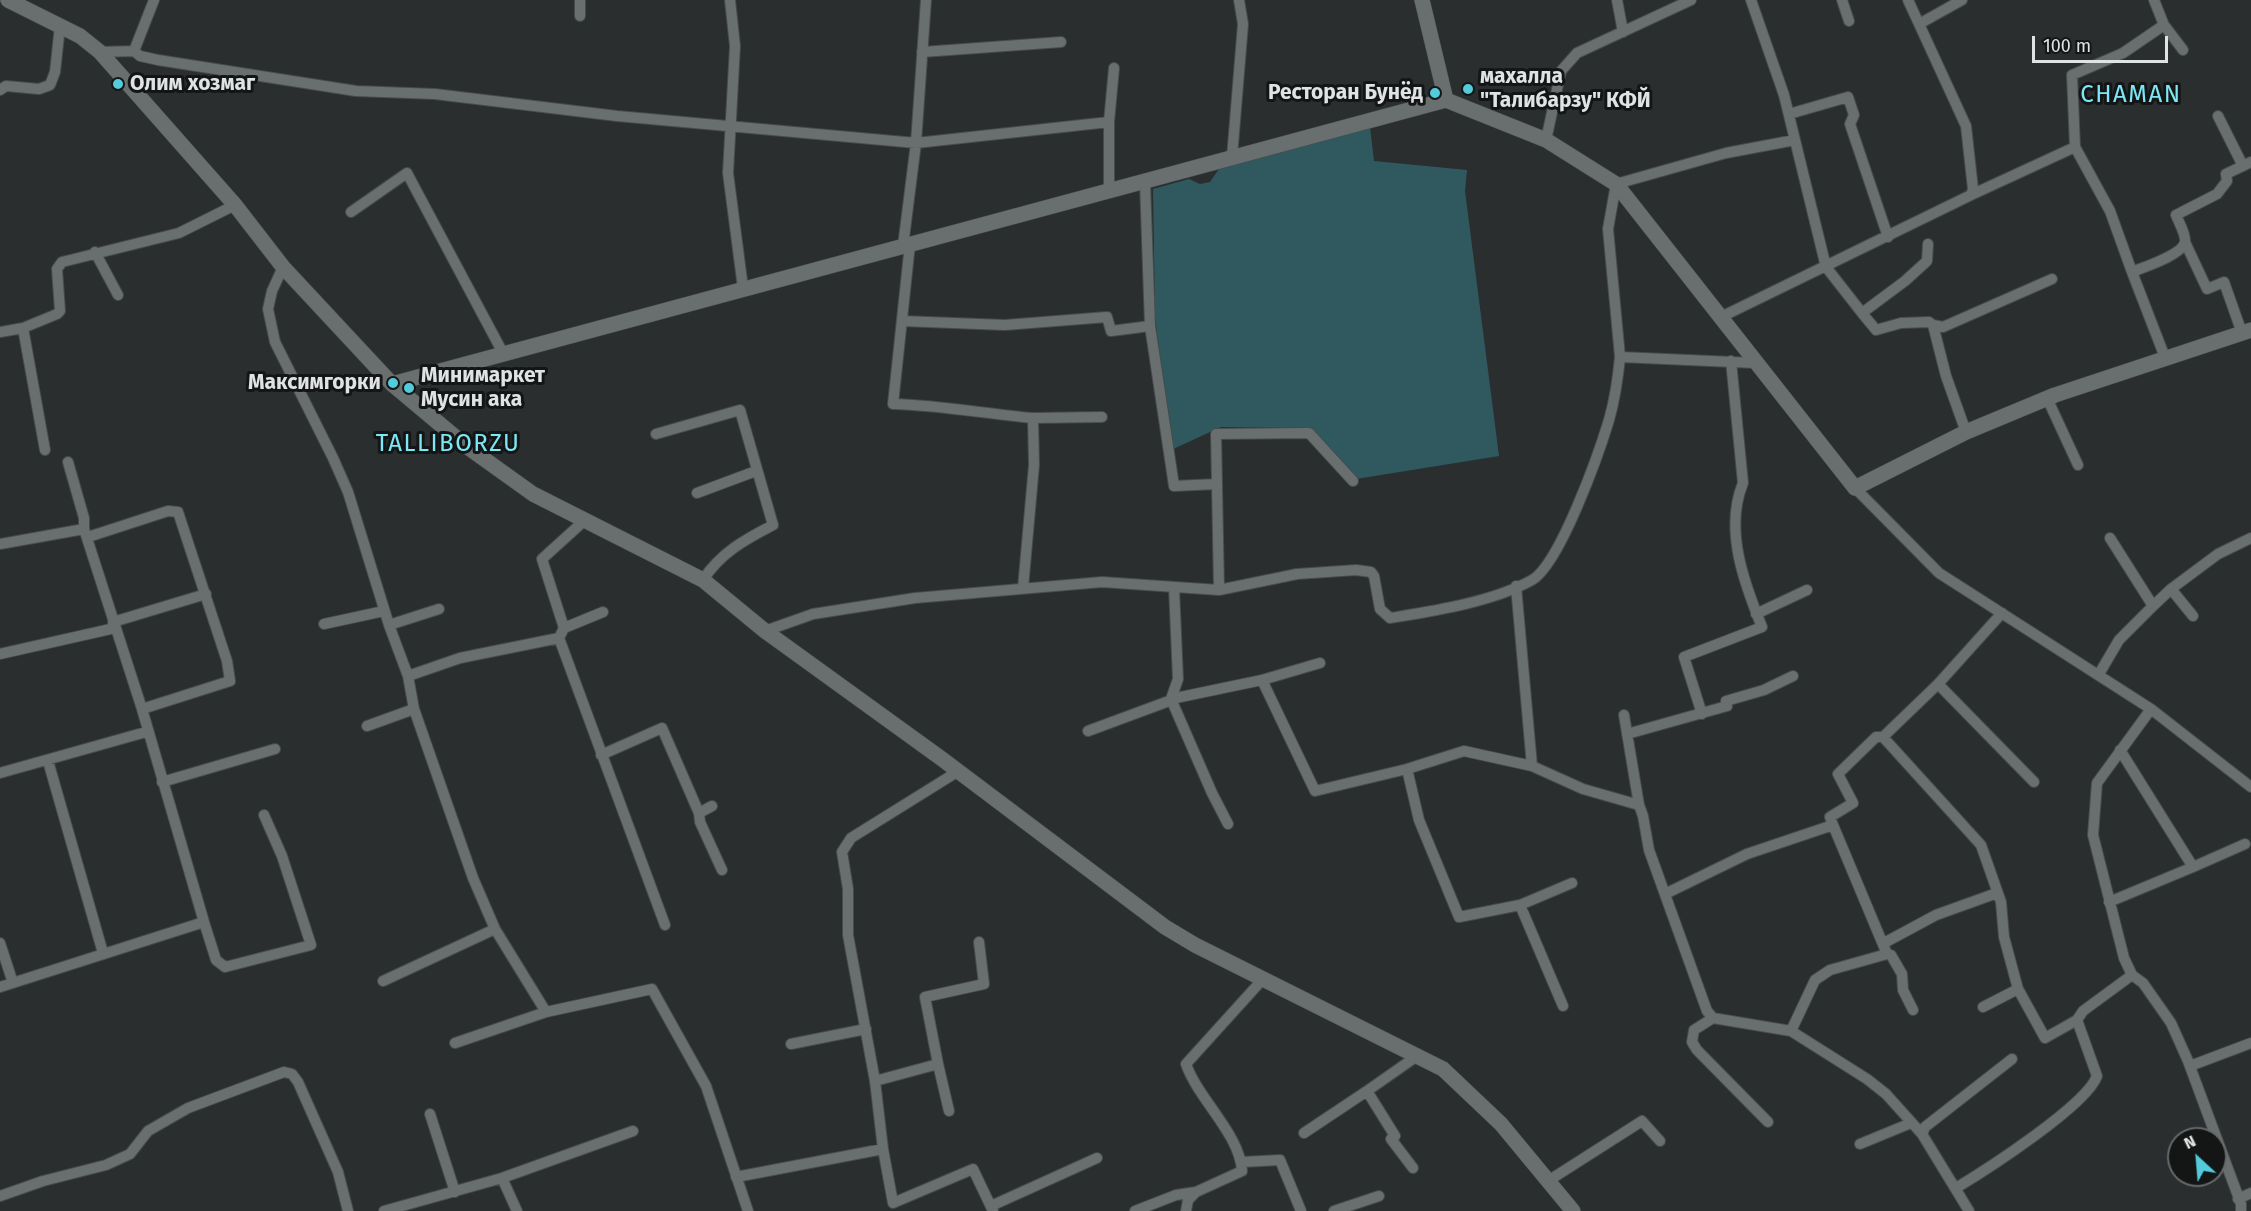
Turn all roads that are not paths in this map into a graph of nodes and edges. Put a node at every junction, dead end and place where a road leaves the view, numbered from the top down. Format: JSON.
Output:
{"nodes":[{"id":1,"x":8,"y":0,"type":"edge"},
{"id":2,"x":154,"y":0,"type":"edge"},
{"id":3,"x":580,"y":0,"type":"edge"},
{"id":4,"x":730,"y":0,"type":"edge"},
{"id":5,"x":926,"y":0,"type":"edge"},
{"id":6,"x":1239,"y":0,"type":"edge"},
{"id":7,"x":1422,"y":0,"type":"edge"},
{"id":8,"x":1617,"y":0,"type":"edge"},
{"id":9,"x":1691,"y":0,"type":"edge"},
{"id":10,"x":1751,"y":0,"type":"edge"},
{"id":11,"x":1842,"y":0,"type":"edge"},
{"id":12,"x":1908,"y":0,"type":"edge"},
{"id":13,"x":1962,"y":0,"type":"edge"},
{"id":14,"x":2154,"y":0,"type":"edge"},
{"id":15,"x":580,"y":16,"type":"dead end"},
{"id":16,"x":1849,"y":21,"type":"dead end"},
{"id":17,"x":1919,"y":24,"type":"junction"},
{"id":18,"x":2164,"y":25,"type":"junction"},
{"id":19,"x":60,"y":26,"type":"junction"},
{"id":20,"x":1623,"y":32,"type":"junction"},
{"id":21,"x":1061,"y":42,"type":"dead end"},
{"id":22,"x":2183,"y":50,"type":"dead end"},
{"id":23,"x":134,"y":51,"type":"junction"},
{"id":24,"x":100,"y":52,"type":"junction"},
{"id":25,"x":922,"y":52,"type":"junction"},
{"id":26,"x":1114,"y":68,"type":"dead end"},
{"id":27,"x":0,"y":90,"type":"edge"},
{"id":28,"x":1446,"y":100,"type":"junction"},
{"id":29,"x":1789,"y":114,"type":"junction"},
{"id":30,"x":2218,"y":116,"type":"dead end"},
{"id":31,"x":1109,"y":122,"type":"junction"},
{"id":32,"x":732,"y":127,"type":"junction"},
{"id":33,"x":1546,"y":140,"type":"junction"},
{"id":34,"x":1795,"y":140,"type":"junction"},
{"id":35,"x":916,"y":143,"type":"junction"},
{"id":36,"x":2075,"y":147,"type":"junction"},
{"id":37,"x":1232,"y":157,"type":"junction"},
{"id":38,"x":2247,"y":164,"type":"edge"},
{"id":39,"x":1145,"y":182,"type":"junction"},
{"id":40,"x":1616,"y":184,"type":"junction"},
{"id":41,"x":1109,"y":192,"type":"junction"},
{"id":42,"x":1971,"y":195,"type":"junction"},
{"id":43,"x":235,"y":205,"type":"junction"},
{"id":44,"x":351,"y":212,"type":"dead end"},
{"id":45,"x":1888,"y":237,"type":"junction"},
{"id":46,"x":2185,"y":242,"type":"junction"},
{"id":47,"x":1928,"y":244,"type":"dead end"},
{"id":48,"x":906,"y":245,"type":"junction"},
{"id":49,"x":95,"y":252,"type":"junction"},
{"id":50,"x":283,"y":267,"type":"junction"},
{"id":51,"x":1826,"y":267,"type":"junction"},
{"id":52,"x":2132,"y":272,"type":"junction"},
{"id":53,"x":2052,"y":279,"type":"dead end"},
{"id":54,"x":743,"y":288,"type":"junction"},
{"id":55,"x":118,"y":295,"type":"dead end"},
{"id":56,"x":1862,"y":313,"type":"junction"},
{"id":57,"x":1721,"y":317,"type":"junction"},
{"id":58,"x":902,"y":321,"type":"junction"},
{"id":59,"x":1150,"y":326,"type":"junction"},
{"id":60,"x":1933,"y":326,"type":"junction"},
{"id":61,"x":23,"y":328,"type":"junction"},
{"id":62,"x":2246,"y":331,"type":"edge"},
{"id":63,"x":0,"y":332,"type":"edge"},
{"id":64,"x":503,"y":353,"type":"junction"},
{"id":65,"x":1620,"y":357,"type":"junction"},
{"id":66,"x":2166,"y":360,"type":"junction"},
{"id":67,"x":1731,"y":361,"type":"junction"},
{"id":68,"x":1756,"y":363,"type":"junction"},
{"id":69,"x":392,"y":384,"type":"junction"},
{"id":70,"x":2047,"y":398,"type":"junction"},
{"id":71,"x":1102,"y":417,"type":"dead end"},
{"id":72,"x":1033,"y":418,"type":"junction"},
{"id":73,"x":1966,"y":432,"type":"junction"},
{"id":74,"x":656,"y":434,"type":"dead end"},
{"id":75,"x":45,"y":450,"type":"dead end"},
{"id":76,"x":68,"y":462,"type":"dead end"},
{"id":77,"x":2078,"y":465,"type":"dead end"},
{"id":78,"x":756,"y":471,"type":"junction"},
{"id":79,"x":1353,"y":481,"type":"dead end"},
{"id":80,"x":1217,"y":484,"type":"junction"},
{"id":81,"x":1855,"y":488,"type":"junction"},
{"id":82,"x":698,"y":493,"type":"dead end"},
{"id":83,"x":585,"y":520,"type":"junction"},
{"id":84,"x":86,"y":533,"type":"junction"},
{"id":85,"x":2110,"y":538,"type":"dead end"},
{"id":86,"x":2251,"y":538,"type":"edge"},
{"id":87,"x":0,"y":544,"type":"edge"},
{"id":88,"x":703,"y":580,"type":"junction"},
{"id":89,"x":1516,"y":586,"type":"junction"},
{"id":90,"x":1023,"y":588,"type":"junction"},
{"id":91,"x":1174,"y":588,"type":"junction"},
{"id":92,"x":2171,"y":589,"type":"junction"},
{"id":93,"x":1219,"y":590,"type":"junction"},
{"id":94,"x":1807,"y":590,"type":"dead end"},
{"id":95,"x":206,"y":594,"type":"junction"},
{"id":96,"x":2153,"y":606,"type":"junction"},
{"id":97,"x":439,"y":609,"type":"dead end"},
{"id":98,"x":384,"y":611,"type":"junction"},
{"id":99,"x":603,"y":612,"type":"dead end"},
{"id":100,"x":2002,"y":613,"type":"junction"},
{"id":101,"x":1756,"y":614,"type":"junction"},
{"id":102,"x":2193,"y":616,"type":"dead end"},
{"id":103,"x":324,"y":624,"type":"dead end"},
{"id":104,"x":114,"y":625,"type":"junction"},
{"id":105,"x":389,"y":625,"type":"junction"},
{"id":106,"x":765,"y":631,"type":"junction"},
{"id":107,"x":561,"y":633,"type":"junction"},
{"id":108,"x":0,"y":654,"type":"edge"},
{"id":109,"x":1320,"y":663,"type":"dead end"},
{"id":110,"x":2098,"y":674,"type":"junction"},
{"id":111,"x":408,"y":676,"type":"junction"},
{"id":112,"x":1793,"y":676,"type":"dead end"},
{"id":113,"x":1262,"y":680,"type":"junction"},
{"id":114,"x":1938,"y":684,"type":"junction"},
{"id":115,"x":1170,"y":700,"type":"junction"},
{"id":116,"x":142,"y":709,"type":"junction"},
{"id":117,"x":414,"y":709,"type":"junction"},
{"id":118,"x":2151,"y":710,"type":"junction"},
{"id":119,"x":1624,"y":714,"type":"dead end"},
{"id":120,"x":1702,"y":714,"type":"junction"},
{"id":121,"x":367,"y":726,"type":"dead end"},
{"id":122,"x":1088,"y":731,"type":"dead end"},
{"id":123,"x":146,"y":732,"type":"junction"},
{"id":124,"x":1627,"y":734,"type":"junction"},
{"id":125,"x":1883,"y":737,"type":"junction"},
{"id":126,"x":275,"y":749,"type":"dead end"},
{"id":127,"x":2120,"y":750,"type":"junction"},
{"id":128,"x":601,"y":755,"type":"junction"},
{"id":129,"x":48,"y":761,"type":"junction"},
{"id":130,"x":1532,"y":766,"type":"junction"},
{"id":131,"x":1407,"y":769,"type":"junction"},
{"id":132,"x":957,"y":772,"type":"junction"},
{"id":133,"x":0,"y":773,"type":"edge"},
{"id":134,"x":162,"y":782,"type":"junction"},
{"id":135,"x":2034,"y":782,"type":"dead end"},
{"id":136,"x":2251,"y":787,"type":"edge"},
{"id":137,"x":1639,"y":805,"type":"junction"},
{"id":138,"x":712,"y":806,"type":"dead end"},
{"id":139,"x":699,"y":813,"type":"junction"},
{"id":140,"x":264,"y":815,"type":"dead end"},
{"id":141,"x":1228,"y":824,"type":"dead end"},
{"id":142,"x":1833,"y":825,"type":"junction"},
{"id":143,"x":2245,"y":844,"type":"dead end"},
{"id":144,"x":2193,"y":867,"type":"junction"},
{"id":145,"x":722,"y":870,"type":"dead end"},
{"id":146,"x":1572,"y":883,"type":"dead end"},
{"id":147,"x":1997,"y":892,"type":"junction"},
{"id":148,"x":1667,"y":893,"type":"junction"},
{"id":149,"x":2109,"y":902,"type":"junction"},
{"id":150,"x":1520,"y":905,"type":"junction"},
{"id":151,"x":204,"y":922,"type":"junction"},
{"id":152,"x":665,"y":925,"type":"dead end"},
{"id":153,"x":495,"y":929,"type":"junction"},
{"id":154,"x":979,"y":942,"type":"dead end"},
{"id":155,"x":0,"y":943,"type":"edge"},
{"id":156,"x":1886,"y":949,"type":"junction"},
{"id":157,"x":103,"y":953,"type":"junction"},
{"id":158,"x":2132,"y":975,"type":"junction"},
{"id":159,"x":1263,"y":979,"type":"junction"},
{"id":160,"x":383,"y":981,"type":"dead end"},
{"id":161,"x":13,"y":983,"type":"junction"},
{"id":162,"x":0,"y":987,"type":"edge"},
{"id":163,"x":2018,"y":989,"type":"junction"},
{"id":164,"x":1563,"y":1006,"type":"dead end"},
{"id":165,"x":1983,"y":1007,"type":"dead end"},
{"id":166,"x":1913,"y":1010,"type":"dead end"},
{"id":167,"x":546,"y":1012,"type":"junction"},
{"id":168,"x":1713,"y":1018,"type":"junction"},
{"id":169,"x":2077,"y":1020,"type":"junction"},
{"id":170,"x":866,"y":1029,"type":"junction"},
{"id":171,"x":1791,"y":1031,"type":"junction"},
{"id":172,"x":455,"y":1043,"type":"dead end"},
{"id":173,"x":2251,"y":1043,"type":"edge"},
{"id":174,"x":791,"y":1044,"type":"dead end"},
{"id":175,"x":1417,"y":1056,"type":"junction"},
{"id":176,"x":2012,"y":1059,"type":"dead end"},
{"id":177,"x":938,"y":1064,"type":"junction"},
{"id":178,"x":2190,"y":1066,"type":"junction"},
{"id":179,"x":875,"y":1081,"type":"junction"},
{"id":180,"x":1367,"y":1091,"type":"junction"},
{"id":181,"x":949,"y":1111,"type":"dead end"},
{"id":182,"x":430,"y":1114,"type":"dead end"},
{"id":183,"x":1768,"y":1122,"type":"dead end"},
{"id":184,"x":1911,"y":1123,"type":"junction"},
{"id":185,"x":633,"y":1131,"type":"dead end"},
{"id":186,"x":1304,"y":1133,"type":"dead end"},
{"id":187,"x":1922,"y":1134,"type":"junction"},
{"id":188,"x":1660,"y":1141,"type":"dead end"},
{"id":189,"x":1860,"y":1144,"type":"dead end"},
{"id":190,"x":884,"y":1149,"type":"junction"},
{"id":191,"x":1097,"y":1158,"type":"dead end"},
{"id":192,"x":1242,"y":1162,"type":"junction"},
{"id":193,"x":1413,"y":1168,"type":"dead end"},
{"id":194,"x":736,"y":1177,"type":"junction"},
{"id":195,"x":502,"y":1178,"type":"junction"},
{"id":196,"x":1548,"y":1181,"type":"junction"},
{"id":197,"x":1956,"y":1188,"type":"junction"},
{"id":198,"x":455,"y":1192,"type":"junction"},
{"id":199,"x":1196,"y":1192,"type":"junction"},
{"id":200,"x":2251,"y":1193,"type":"edge"},
{"id":201,"x":0,"y":1196,"type":"edge"},
{"id":202,"x":1378,"y":1196,"type":"dead end"},
{"id":203,"x":2238,"y":1199,"type":"junction"},
{"id":204,"x":992,"y":1209,"type":"edge"},
{"id":205,"x":389,"y":1210,"type":"edge"},
{"id":206,"x":348,"y":1211,"type":"edge"},
{"id":207,"x":517,"y":1211,"type":"edge"},
{"id":208,"x":748,"y":1211,"type":"edge"},
{"id":209,"x":1135,"y":1211,"type":"edge"},
{"id":210,"x":1186,"y":1211,"type":"edge"},
{"id":211,"x":1301,"y":1211,"type":"edge"},
{"id":212,"x":1334,"y":1211,"type":"edge"},
{"id":213,"x":1573,"y":1211,"type":"edge"},
{"id":214,"x":1969,"y":1211,"type":"edge"},
{"id":215,"x":2241,"y":1211,"type":"edge"}],
"edges":[{"from":1,"to":19,"type":"street"},
{"from":2,"to":23,"type":"street"},
{"from":3,"to":15,"type":"street"},
{"from":4,"to":32,"type":"street"},
{"from":5,"to":25,"type":"street"},
{"from":6,"to":37,"type":"street"},
{"from":7,"to":28,"type":"street"},
{"from":8,"to":20,"type":"street"},
{"from":9,"to":20,"type":"street"},
{"from":10,"to":29,"type":"street"},
{"from":11,"to":16,"type":"street"},
{"from":12,"to":17,"type":"street"},
{"from":13,"to":17,"type":"street"},
{"from":14,"to":18,"type":"street"},
{"from":17,"to":42,"type":"street"},
{"from":18,"to":22,"type":"street"},
{"from":18,"to":36,"type":"street"},
{"from":19,"to":24,"type":"street"},
{"from":19,"to":27,"type":"street"},
{"from":20,"to":33,"type":"street"},
{"from":21,"to":25,"type":"street"},
{"from":23,"to":24,"type":"street"},
{"from":23,"to":32,"type":"street"},
{"from":24,"to":43,"type":"street"},
{"from":25,"to":35,"type":"street"},
{"from":26,"to":31,"type":"street"},
{"from":28,"to":33,"type":"street"},
{"from":28,"to":37,"type":"street"},
{"from":29,"to":34,"type":"street"},
{"from":29,"to":45,"type":"street"},
{"from":30,"to":38,"type":"street"},
{"from":31,"to":35,"type":"street"},
{"from":31,"to":41,"type":"street"},
{"from":32,"to":35,"type":"street"},
{"from":32,"to":54,"type":"street"},
{"from":33,"to":40,"type":"street"},
{"from":34,"to":40,"type":"street"},
{"from":34,"to":51,"type":"street"},
{"from":35,"to":48,"type":"street"},
{"from":36,"to":42,"type":"street"},
{"from":36,"to":52,"type":"street"},
{"from":37,"to":39,"type":"street"},
{"from":38,"to":46,"type":"street"},
{"from":39,"to":41,"type":"street"},
{"from":39,"to":59,"type":"street"},
{"from":40,"to":57,"type":"street"},
{"from":40,"to":65,"type":"street"},
{"from":41,"to":48,"type":"street"},
{"from":42,"to":45,"type":"street"},
{"from":43,"to":49,"type":"street"},
{"from":43,"to":50,"type":"street"},
{"from":44,"to":64,"type":"street"},
{"from":45,"to":51,"type":"street"},
{"from":46,"to":52,"type":"street"},
{"from":46,"to":62,"type":"street"},
{"from":47,"to":56,"type":"street"},
{"from":48,"to":54,"type":"street"},
{"from":48,"to":58,"type":"street"},
{"from":49,"to":55,"type":"street"},
{"from":49,"to":61,"type":"street"},
{"from":50,"to":69,"type":"street"},
{"from":50,"to":98,"type":"street"},
{"from":51,"to":56,"type":"street"},
{"from":51,"to":57,"type":"street"},
{"from":52,"to":66,"type":"street"},
{"from":53,"to":60,"type":"street"},
{"from":54,"to":64,"type":"street"},
{"from":56,"to":60,"type":"street"},
{"from":57,"to":68,"type":"street"},
{"from":58,"to":59,"type":"street"},
{"from":58,"to":72,"type":"street"},
{"from":59,"to":80,"type":"street"},
{"from":60,"to":73,"type":"street"},
{"from":61,"to":63,"type":"street"},
{"from":61,"to":75,"type":"street"},
{"from":62,"to":66,"type":"street"},
{"from":64,"to":69,"type":"street"},
{"from":65,"to":67,"type":"street"},
{"from":65,"to":89,"type":"street"},
{"from":66,"to":70,"type":"street"},
{"from":67,"to":68,"type":"street"},
{"from":67,"to":101,"type":"street"},
{"from":68,"to":81,"type":"street"},
{"from":69,"to":83,"type":"street"},
{"from":70,"to":73,"type":"street"},
{"from":70,"to":77,"type":"street"},
{"from":71,"to":72,"type":"street"},
{"from":72,"to":90,"type":"street"},
{"from":73,"to":81,"type":"street"},
{"from":74,"to":78,"type":"street"},
{"from":76,"to":84,"type":"street"},
{"from":78,"to":82,"type":"street"},
{"from":78,"to":88,"type":"street"},
{"from":79,"to":80,"type":"street"},
{"from":80,"to":93,"type":"street"},
{"from":81,"to":100,"type":"street"},
{"from":83,"to":88,"type":"street"},
{"from":83,"to":107,"type":"street"},
{"from":84,"to":87,"type":"street"},
{"from":84,"to":95,"type":"street"},
{"from":84,"to":104,"type":"street"},
{"from":85,"to":96,"type":"street"},
{"from":86,"to":92,"type":"street"},
{"from":88,"to":106,"type":"street"},
{"from":89,"to":93,"type":"street"},
{"from":89,"to":130,"type":"street"},
{"from":90,"to":91,"type":"street"},
{"from":90,"to":106,"type":"street"},
{"from":91,"to":93,"type":"street"},
{"from":91,"to":115,"type":"street"},
{"from":92,"to":96,"type":"street"},
{"from":92,"to":102,"type":"street"},
{"from":94,"to":101,"type":"street"},
{"from":95,"to":104,"type":"street"},
{"from":95,"to":116,"type":"street"},
{"from":96,"to":110,"type":"street"},
{"from":97,"to":105,"type":"street"},
{"from":98,"to":103,"type":"street"},
{"from":98,"to":105,"type":"street"},
{"from":99,"to":107,"type":"street"},
{"from":100,"to":110,"type":"street"},
{"from":100,"to":114,"type":"street"},
{"from":101,"to":120,"type":"street"},
{"from":104,"to":108,"type":"street"},
{"from":104,"to":116,"type":"street"},
{"from":105,"to":111,"type":"street"},
{"from":106,"to":132,"type":"street"},
{"from":107,"to":111,"type":"street"},
{"from":107,"to":128,"type":"street"},
{"from":109,"to":113,"type":"street"},
{"from":110,"to":118,"type":"street"},
{"from":111,"to":117,"type":"street"},
{"from":112,"to":120,"type":"street"},
{"from":113,"to":115,"type":"street"},
{"from":113,"to":131,"type":"street"},
{"from":114,"to":125,"type":"street"},
{"from":114,"to":135,"type":"street"},
{"from":115,"to":122,"type":"street"},
{"from":115,"to":141,"type":"street"},
{"from":116,"to":123,"type":"street"},
{"from":117,"to":121,"type":"street"},
{"from":117,"to":153,"type":"street"},
{"from":118,"to":127,"type":"street"},
{"from":118,"to":136,"type":"street"},
{"from":119,"to":124,"type":"street"},
{"from":120,"to":124,"type":"street"},
{"from":123,"to":129,"type":"street"},
{"from":123,"to":134,"type":"street"},
{"from":124,"to":137,"type":"street"},
{"from":125,"to":142,"type":"street"},
{"from":125,"to":147,"type":"street"},
{"from":126,"to":134,"type":"street"},
{"from":127,"to":144,"type":"street"},
{"from":127,"to":149,"type":"street"},
{"from":128,"to":139,"type":"street"},
{"from":128,"to":152,"type":"street"},
{"from":129,"to":133,"type":"street"},
{"from":129,"to":157,"type":"street"},
{"from":130,"to":131,"type":"street"},
{"from":130,"to":137,"type":"street"},
{"from":131,"to":150,"type":"street"},
{"from":132,"to":159,"type":"street"},
{"from":132,"to":170,"type":"street"},
{"from":134,"to":151,"type":"street"},
{"from":137,"to":148,"type":"street"},
{"from":138,"to":139,"type":"street"},
{"from":139,"to":145,"type":"street"},
{"from":140,"to":151,"type":"street"},
{"from":142,"to":148,"type":"street"},
{"from":142,"to":156,"type":"street"},
{"from":143,"to":144,"type":"street"},
{"from":144,"to":149,"type":"street"},
{"from":146,"to":150,"type":"street"},
{"from":147,"to":156,"type":"street"},
{"from":147,"to":163,"type":"street"},
{"from":148,"to":168,"type":"street"},
{"from":149,"to":158,"type":"street"},
{"from":150,"to":164,"type":"street"},
{"from":151,"to":157,"type":"street"},
{"from":153,"to":160,"type":"street"},
{"from":153,"to":167,"type":"street"},
{"from":154,"to":177,"type":"street"},
{"from":155,"to":161,"type":"street"},
{"from":156,"to":166,"type":"street"},
{"from":156,"to":171,"type":"street"},
{"from":157,"to":161,"type":"street"},
{"from":158,"to":169,"type":"street"},
{"from":158,"to":178,"type":"street"},
{"from":159,"to":175,"type":"street"},
{"from":159,"to":192,"type":"street"},
{"from":161,"to":162,"type":"street"},
{"from":163,"to":165,"type":"street"},
{"from":163,"to":169,"type":"street"},
{"from":167,"to":172,"type":"street"},
{"from":167,"to":194,"type":"street"},
{"from":168,"to":171,"type":"street"},
{"from":168,"to":183,"type":"street"},
{"from":169,"to":197,"type":"street"},
{"from":170,"to":174,"type":"street"},
{"from":170,"to":179,"type":"street"},
{"from":171,"to":184,"type":"street"},
{"from":173,"to":178,"type":"street"},
{"from":175,"to":180,"type":"street"},
{"from":175,"to":196,"type":"street"},
{"from":176,"to":187,"type":"street"},
{"from":177,"to":179,"type":"street"},
{"from":177,"to":181,"type":"street"},
{"from":178,"to":203,"type":"street"},
{"from":179,"to":190,"type":"street"},
{"from":180,"to":186,"type":"street"},
{"from":180,"to":193,"type":"street"},
{"from":182,"to":198,"type":"street"},
{"from":184,"to":187,"type":"street"},
{"from":184,"to":189,"type":"street"},
{"from":185,"to":195,"type":"street"},
{"from":187,"to":197,"type":"street"},
{"from":188,"to":196,"type":"street"},
{"from":190,"to":194,"type":"street"},
{"from":190,"to":204,"type":"street"},
{"from":191,"to":204,"type":"street"},
{"from":192,"to":199,"type":"street"},
{"from":192,"to":211,"type":"street"},
{"from":194,"to":208,"type":"street"},
{"from":195,"to":198,"type":"street"},
{"from":195,"to":207,"type":"street"},
{"from":196,"to":213,"type":"street"},
{"from":197,"to":214,"type":"street"},
{"from":198,"to":205,"type":"street"},
{"from":199,"to":209,"type":"street"},
{"from":199,"to":210,"type":"street"},
{"from":200,"to":203,"type":"street"},
{"from":201,"to":206,"type":"street"},
{"from":202,"to":212,"type":"street"},
{"from":203,"to":215,"type":"street"}]}
